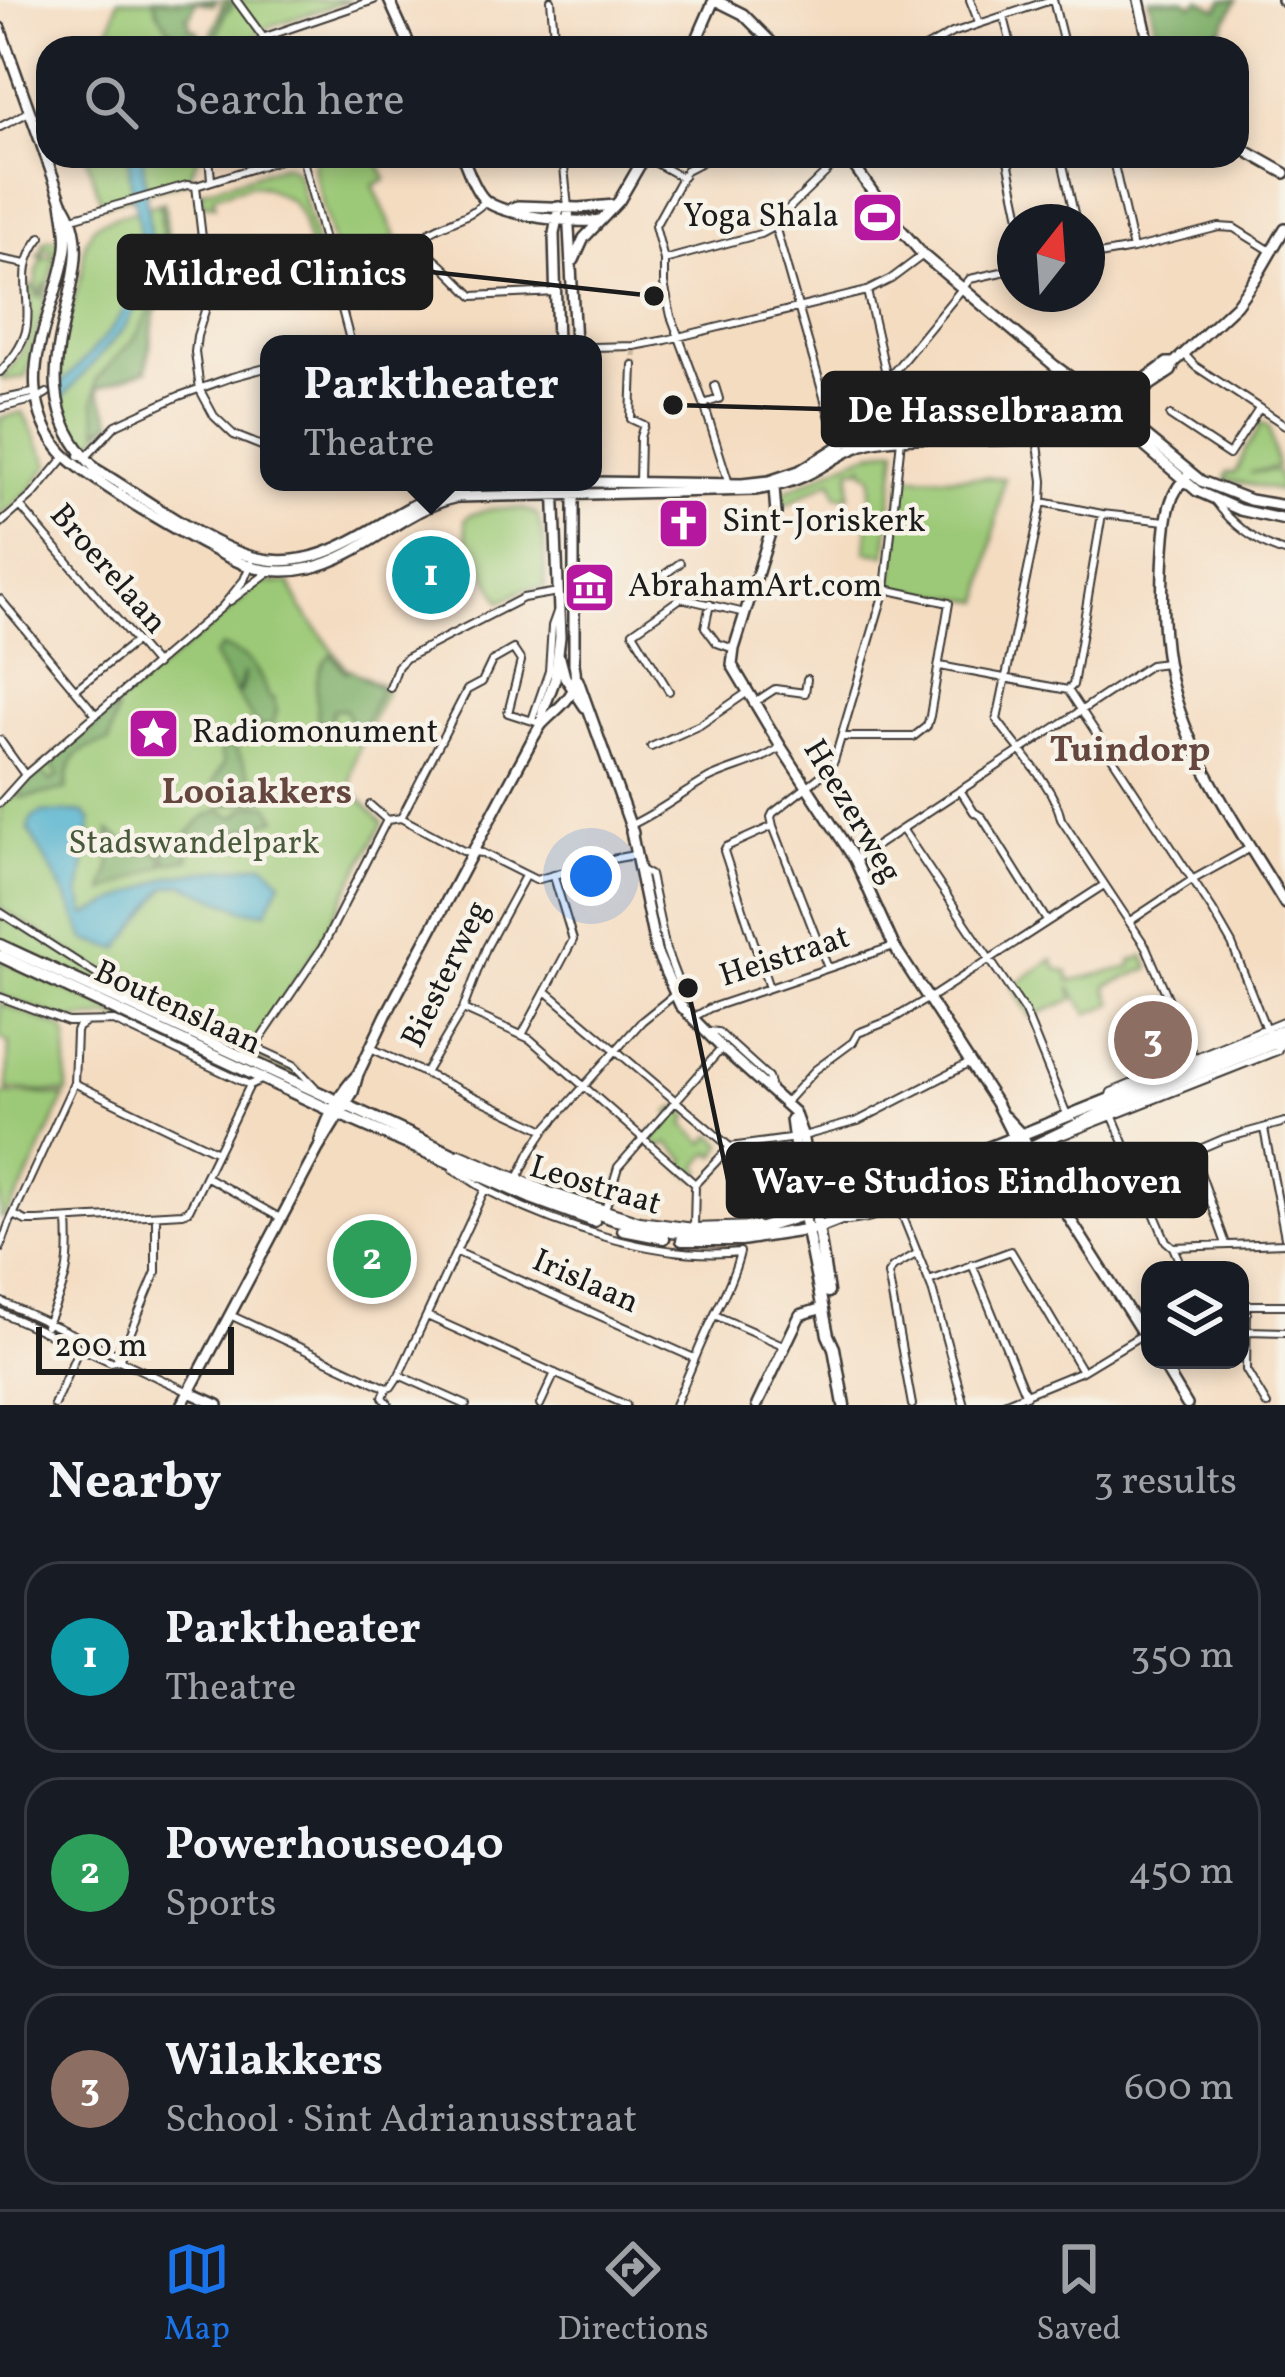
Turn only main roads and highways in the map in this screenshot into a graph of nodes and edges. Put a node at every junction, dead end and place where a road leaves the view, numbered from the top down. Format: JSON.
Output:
{"nodes":[{"id":1,"x":1139,"y":0,"type":"edge"},
{"id":2,"x":386,"y":1,"type":"edge"},
{"id":3,"x":714,"y":2,"type":"edge"},
{"id":4,"x":739,"y":7,"type":"edge"},
{"id":5,"x":751,"y":21,"type":"junction"},
{"id":6,"x":0,"y":28,"type":"edge"},
{"id":7,"x":405,"y":36,"type":"edge"},
{"id":8,"x":698,"y":36,"type":"edge"},
{"id":9,"x":765,"y":36,"type":"edge"},
{"id":10,"x":1147,"y":36,"type":"edge"},
{"id":11,"x":36,"y":129,"type":"edge"},
{"id":12,"x":1249,"y":153,"type":"edge"},
{"id":13,"x":50,"y":168,"type":"edge"},
{"id":14,"x":469,"y":168,"type":"edge"},
{"id":15,"x":638,"y":168,"type":"edge"},
{"id":16,"x":854,"y":168,"type":"edge"},
{"id":17,"x":1285,"y":173,"type":"edge"},
{"id":18,"x":615,"y":205,"type":"junction"},
{"id":19,"x":564,"y":208,"type":"junction"},
{"id":20,"x":510,"y":209,"type":"junction"},
{"id":21,"x":600,"y":220,"type":"junction"},
{"id":22,"x":562,"y":221,"type":"junction"},
{"id":23,"x":1285,"y":228,"type":"edge"},
{"id":24,"x":572,"y":266,"type":"junction"},
{"id":25,"x":557,"y":335,"type":"edge"},
{"id":26,"x":575,"y":335,"type":"edge"},
{"id":27,"x":40,"y":395,"type":"junction"},
{"id":28,"x":1107,"y":409,"type":"junction"},
{"id":29,"x":1186,"y":479,"type":"junction"},
{"id":30,"x":602,"y":482,"type":"edge"},
{"id":31,"x":769,"y":486,"type":"junction"},
{"id":32,"x":729,"y":487,"type":"junction"},
{"id":33,"x":602,"y":488,"type":"edge"},
{"id":34,"x":454,"y":491,"type":"edge"},
{"id":35,"x":524,"y":491,"type":"edge"},
{"id":36,"x":554,"y":491,"type":"edge"},
{"id":37,"x":574,"y":491,"type":"edge"},
{"id":38,"x":442,"y":497,"type":"junction"},
{"id":39,"x":426,"y":504,"type":"junction"},
{"id":40,"x":1285,"y":506,"type":"edge"},
{"id":41,"x":1285,"y":520,"type":"edge"},
{"id":42,"x":253,"y":564,"type":"junction"},
{"id":43,"x":559,"y":653,"type":"junction"},
{"id":44,"x":576,"y":685,"type":"junction"},
{"id":45,"x":537,"y":723,"type":"junction"},
{"id":46,"x":1285,"y":904,"type":"edge"},
{"id":47,"x":0,"y":945,"type":"edge"},
{"id":48,"x":0,"y":956,"type":"edge"},
{"id":49,"x":1285,"y":1024,"type":"edge"},
{"id":50,"x":1284,"y":1039,"type":"edge"},
{"id":51,"x":339,"y":1107,"type":"junction"},
{"id":52,"x":1018,"y":1137,"type":"junction"},
{"id":53,"x":1025,"y":1150,"type":"junction"},
{"id":54,"x":809,"y":1214,"type":"junction"},
{"id":55,"x":812,"y":1230,"type":"junction"},
{"id":56,"x":824,"y":1308,"type":"junction"},
{"id":57,"x":1141,"y":1323,"type":"edge"},
{"id":58,"x":834,"y":1348,"type":"junction"},
{"id":59,"x":1165,"y":1369,"type":"edge"},
{"id":60,"x":189,"y":1392,"type":"junction"},
{"id":61,"x":182,"y":1405,"type":"edge"},
{"id":62,"x":218,"y":1405,"type":"edge"},
{"id":63,"x":757,"y":1405,"type":"edge"},
{"id":64,"x":844,"y":1405,"type":"edge"},
{"id":65,"x":1187,"y":1405,"type":"edge"}],
"edges":[{"from":1,"to":10,"type":"main road"},
{"from":2,"to":7,"type":"main road"},
{"from":3,"to":4,"type":"main road"},
{"from":3,"to":5,"type":"main road"},
{"from":3,"to":8,"type":"main road"},
{"from":4,"to":5,"type":"main road"},
{"from":5,"to":9,"type":"main road"},
{"from":6,"to":11,"type":"main road"},
{"from":12,"to":17,"type":"main road"},
{"from":13,"to":27,"type":"main road"},
{"from":14,"to":20,"type":"main road"},
{"from":15,"to":18,"type":"main road"},
{"from":16,"to":28,"type":"main road"},
{"from":18,"to":19,"type":"main road"},
{"from":18,"to":21,"type":"main road"},
{"from":19,"to":20,"type":"main road"},
{"from":19,"to":22,"type":"main road"},
{"from":20,"to":22,"type":"main road"},
{"from":21,"to":22,"type":"main road"},
{"from":21,"to":24,"type":"main road"},
{"from":22,"to":24,"type":"main road"},
{"from":22,"to":25,"type":"main road"},
{"from":23,"to":28,"type":"main road"},
{"from":24,"to":26,"type":"main road"},
{"from":27,"to":42,"type":"main road"},
{"from":27,"to":42,"type":"main road"},
{"from":28,"to":29,"type":"main road"},
{"from":28,"to":31,"type":"main road"},
{"from":28,"to":31,"type":"main road"},
{"from":29,"to":40,"type":"main road"},
{"from":29,"to":41,"type":"main road"},
{"from":29,"to":46,"type":"main road"},
{"from":30,"to":32,"type":"main road"},
{"from":31,"to":32,"type":"main road"},
{"from":31,"to":52,"type":"main road","name":"Heezerweg"},
{"from":32,"to":33,"type":"main road"},
{"from":34,"to":38,"type":"main road"},
{"from":35,"to":38,"type":"main road"},
{"from":36,"to":43,"type":"main road"},
{"from":37,"to":44,"type":"main road"},
{"from":38,"to":39,"type":"main road"},
{"from":39,"to":42,"type":"main road"},
{"from":39,"to":42,"type":"main road"},
{"from":43,"to":44,"type":"main road"},
{"from":43,"to":45,"type":"main road"},
{"from":44,"to":45,"type":"main road"},
{"from":44,"to":54,"type":"main road"},
{"from":45,"to":51,"type":"main road"},
{"from":47,"to":51,"type":"main road","name":"Boutenslaan"},
{"from":48,"to":51,"type":"main road","name":"Boutenslaan"},
{"from":49,"to":52,"type":"main road","name":"Leostraat"},
{"from":50,"to":53,"type":"main road","name":"Leostraat"},
{"from":51,"to":54,"type":"main road","name":"Leostraat"},
{"from":51,"to":55,"type":"main road","name":"Leostraat"},
{"from":51,"to":60,"type":"main road"},
{"from":52,"to":53,"type":"main road","name":"Heezerweg"},
{"from":52,"to":54,"type":"main road","name":"Leostraat"},
{"from":53,"to":55,"type":"main road","name":"Leostraat"},
{"from":53,"to":57,"type":"main road","name":"Heezerweg"},
{"from":54,"to":55,"type":"main road"},
{"from":55,"to":56,"type":"main road"},
{"from":55,"to":58,"type":"main road"},
{"from":56,"to":58,"type":"main road"},
{"from":56,"to":63,"type":"main road"},
{"from":58,"to":64,"type":"main road"},
{"from":59,"to":65,"type":"main road"},
{"from":60,"to":61,"type":"main road"},
{"from":60,"to":62,"type":"main road"}]}
